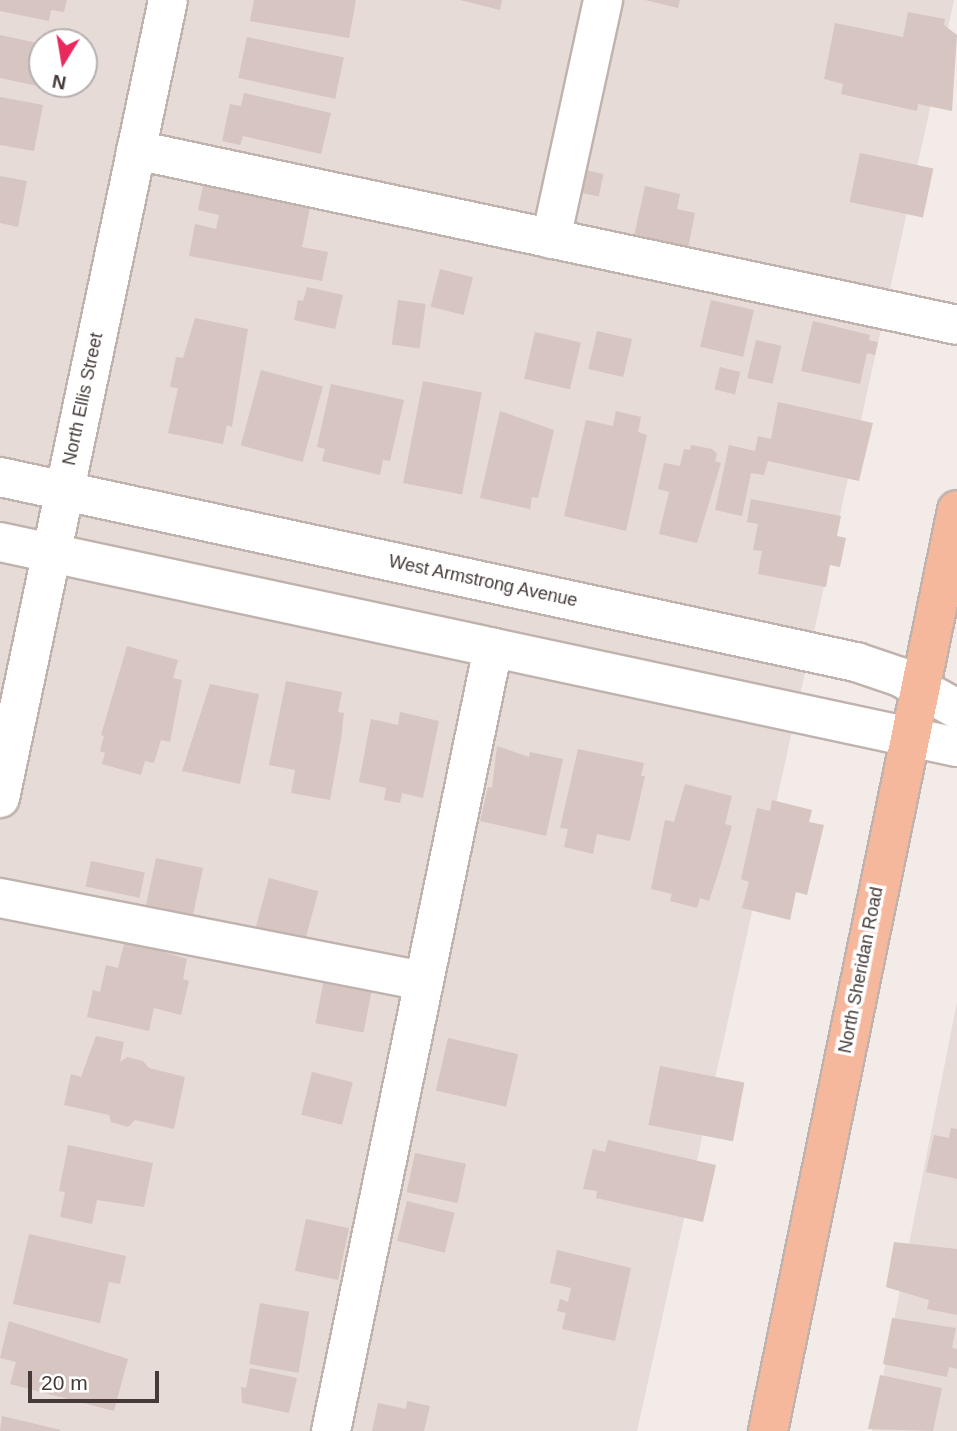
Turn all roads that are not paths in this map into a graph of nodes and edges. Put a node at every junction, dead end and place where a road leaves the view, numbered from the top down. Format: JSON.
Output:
{"nodes":[{"id":1,"x":168,"y":0,"type":"edge"},
{"id":2,"x":603,"y":0,"type":"edge"},
{"id":3,"x":136,"y":150,"type":"junction"},
{"id":4,"x":551,"y":239,"type":"junction"},
{"id":5,"x":957,"y":326,"type":"edge"},
{"id":6,"x":0,"y":477,"type":"edge"},
{"id":7,"x":64,"y":490,"type":"junction"},
{"id":8,"x":957,"y":510,"type":"edge"},
{"id":9,"x":0,"y":542,"type":"edge"},
{"id":10,"x":50,"y":552,"type":"junction"},
{"id":11,"x":493,"y":648,"type":"junction"},
{"id":12,"x":919,"y":688,"type":"junction"},
{"id":13,"x":957,"y":709,"type":"edge"},
{"id":14,"x":908,"y":739,"type":"junction"},
{"id":15,"x":957,"y":747,"type":"edge"},
{"id":16,"x":0,"y":799,"type":"edge"},
{"id":17,"x":0,"y":898,"type":"edge"},
{"id":18,"x":423,"y":981,"type":"junction"},
{"id":19,"x":331,"y":1431,"type":"edge"},
{"id":20,"x":768,"y":1431,"type":"edge"}],
"edges":[{"from":1,"to":3,"type":"street","name":"North Ellis Street"},
{"from":2,"to":4,"type":"street"},
{"from":3,"to":4,"type":"street"},
{"from":3,"to":7,"type":"street","name":"North Ellis Street"},
{"from":4,"to":5,"type":"street"},
{"from":6,"to":7,"type":"street","name":"West Armstrong Avenue"},
{"from":7,"to":10,"type":"street","name":"North Ellis Street"},
{"from":7,"to":12,"type":"street","name":"West Armstrong Avenue"},
{"from":8,"to":12,"type":"main road","name":"North Sheridan Road"},
{"from":9,"to":10,"type":"street"},
{"from":10,"to":11,"type":"street"},
{"from":10,"to":16,"type":"street","name":"North Ellis Street"},
{"from":11,"to":14,"type":"street"},
{"from":11,"to":18,"type":"street"},
{"from":12,"to":13,"type":"street","name":"West Armstrong Avenue"},
{"from":12,"to":14,"type":"main road","name":"North Sheridan Road"},
{"from":14,"to":15,"type":"street"},
{"from":14,"to":20,"type":"main road","name":"North Sheridan Road"},
{"from":17,"to":18,"type":"street"},
{"from":18,"to":19,"type":"street"}]}
